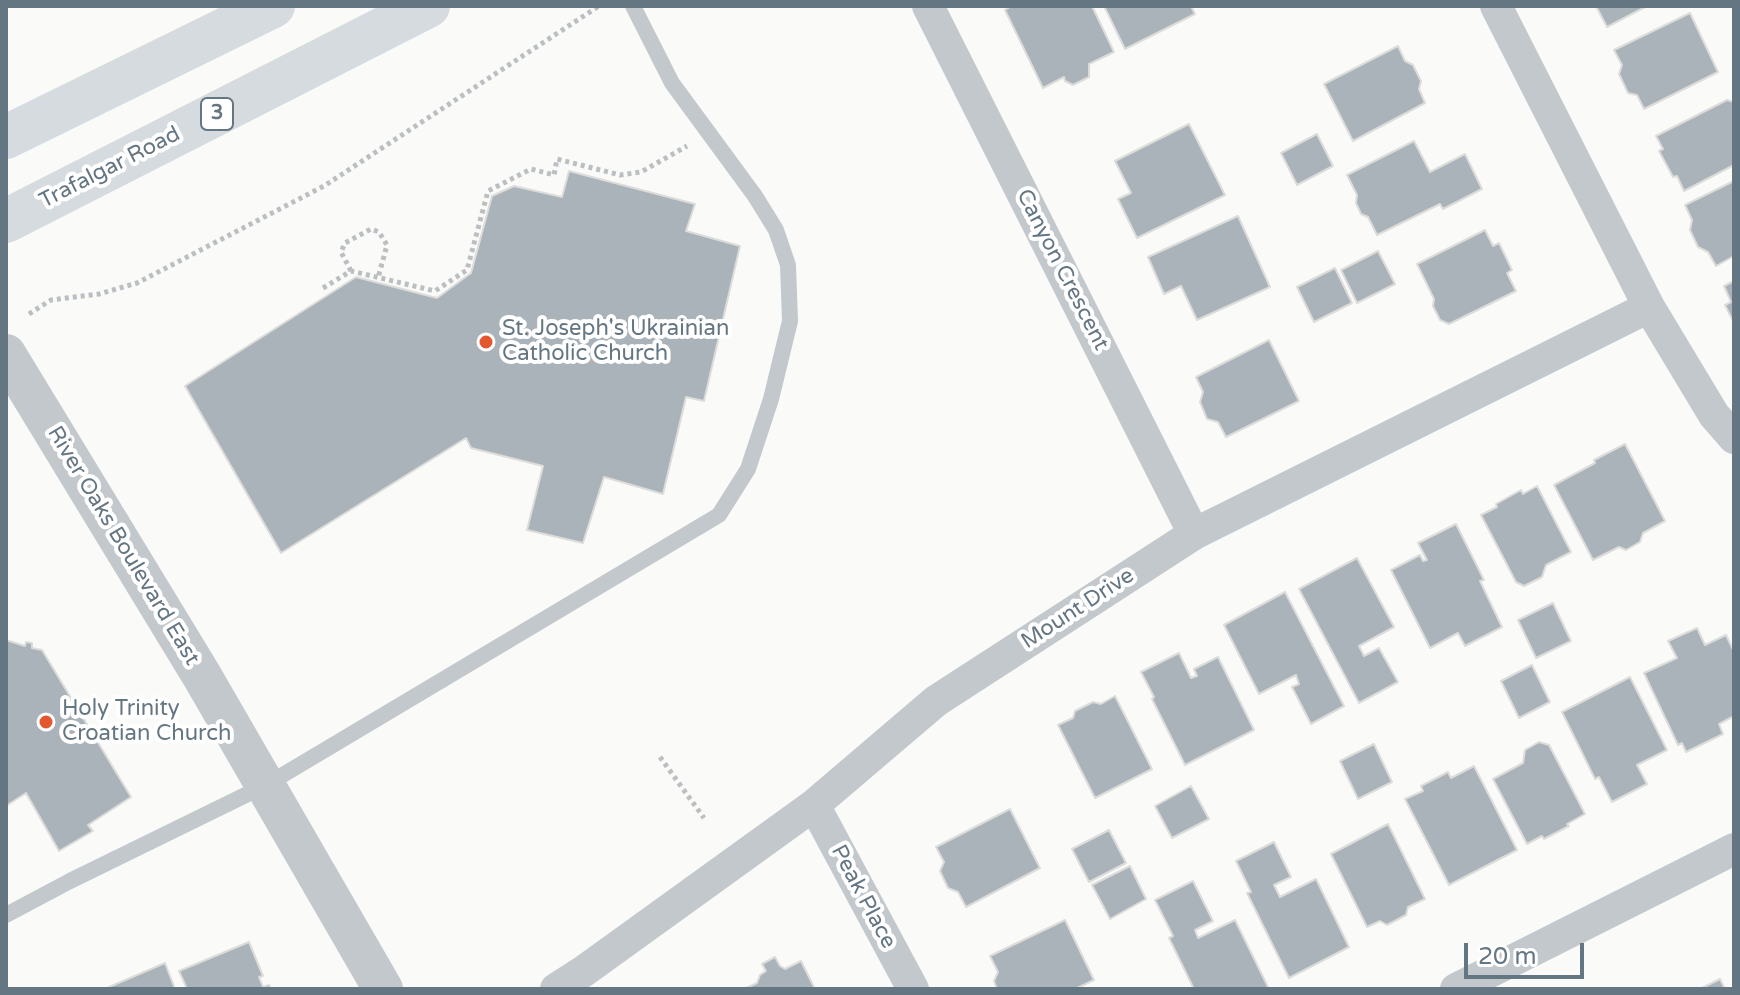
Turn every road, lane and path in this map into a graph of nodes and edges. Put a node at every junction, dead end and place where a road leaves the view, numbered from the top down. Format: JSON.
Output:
{"nodes":[{"id":1,"x":273,"y":6,"type":"edge"},
{"id":2,"x":428,"y":6,"type":"edge"},
{"id":3,"x":599,"y":6,"type":"edge"},
{"id":4,"x":633,"y":6,"type":"edge"},
{"id":5,"x":928,"y":6,"type":"edge"},
{"id":6,"x":1496,"y":6,"type":"edge"},
{"id":7,"x":709,"y":134,"type":"junction"},
{"id":8,"x":6,"y":137,"type":"edge"},
{"id":9,"x":6,"y":221,"type":"edge"},
{"id":10,"x":351,"y":271,"type":"junction"},
{"id":11,"x":378,"y":278,"type":"junction"},
{"id":12,"x":323,"y":288,"type":"dead end"},
{"id":13,"x":1649,"y":307,"type":"junction"},
{"id":14,"x":29,"y":314,"type":"dead end"},
{"id":15,"x":6,"y":354,"type":"edge"},
{"id":16,"x":1734,"y":438,"type":"edge"},
{"id":17,"x":1194,"y":534,"type":"junction"},
{"id":18,"x":660,"y":757,"type":"dead end"},
{"id":19,"x":266,"y":785,"type":"junction"},
{"id":20,"x":814,"y":805,"type":"junction"},
{"id":21,"x":704,"y":818,"type":"dead end"},
{"id":22,"x":1734,"y":849,"type":"edge"},
{"id":23,"x":6,"y":915,"type":"edge"},
{"id":24,"x":383,"y":989,"type":"edge"},
{"id":25,"x":556,"y":989,"type":"edge"},
{"id":26,"x":913,"y":989,"type":"edge"},
{"id":27,"x":1456,"y":989,"type":"edge"}],
"edges":[{"from":1,"to":8,"type":"main road"},
{"from":2,"to":9,"type":"main road","name":"Trafalgar Road","number":"3"},
{"from":3,"to":14,"type":"path"},
{"from":4,"to":7,"type":"lane"},
{"from":5,"to":17,"type":"street","name":"Canyon Crescent"},
{"from":6,"to":13,"type":"street"},
{"from":7,"to":11,"type":"path"},
{"from":7,"to":19,"type":"lane"},
{"from":10,"to":11,"type":"path"},
{"from":10,"to":11,"type":"path"},
{"from":10,"to":12,"type":"path"},
{"from":13,"to":16,"type":"street"},
{"from":13,"to":17,"type":"street","name":"Mount Drive"},
{"from":15,"to":19,"type":"street","name":"River Oaks Boulevard East"},
{"from":17,"to":20,"type":"street","name":"Mount Drive"},
{"from":18,"to":21,"type":"path"},
{"from":19,"to":23,"type":"lane"},
{"from":19,"to":24,"type":"street","name":"River Oaks Boulevard East"},
{"from":20,"to":25,"type":"street","name":"Mount Drive"},
{"from":20,"to":26,"type":"street","name":"Peak Place"},
{"from":22,"to":27,"type":"street"}]}
